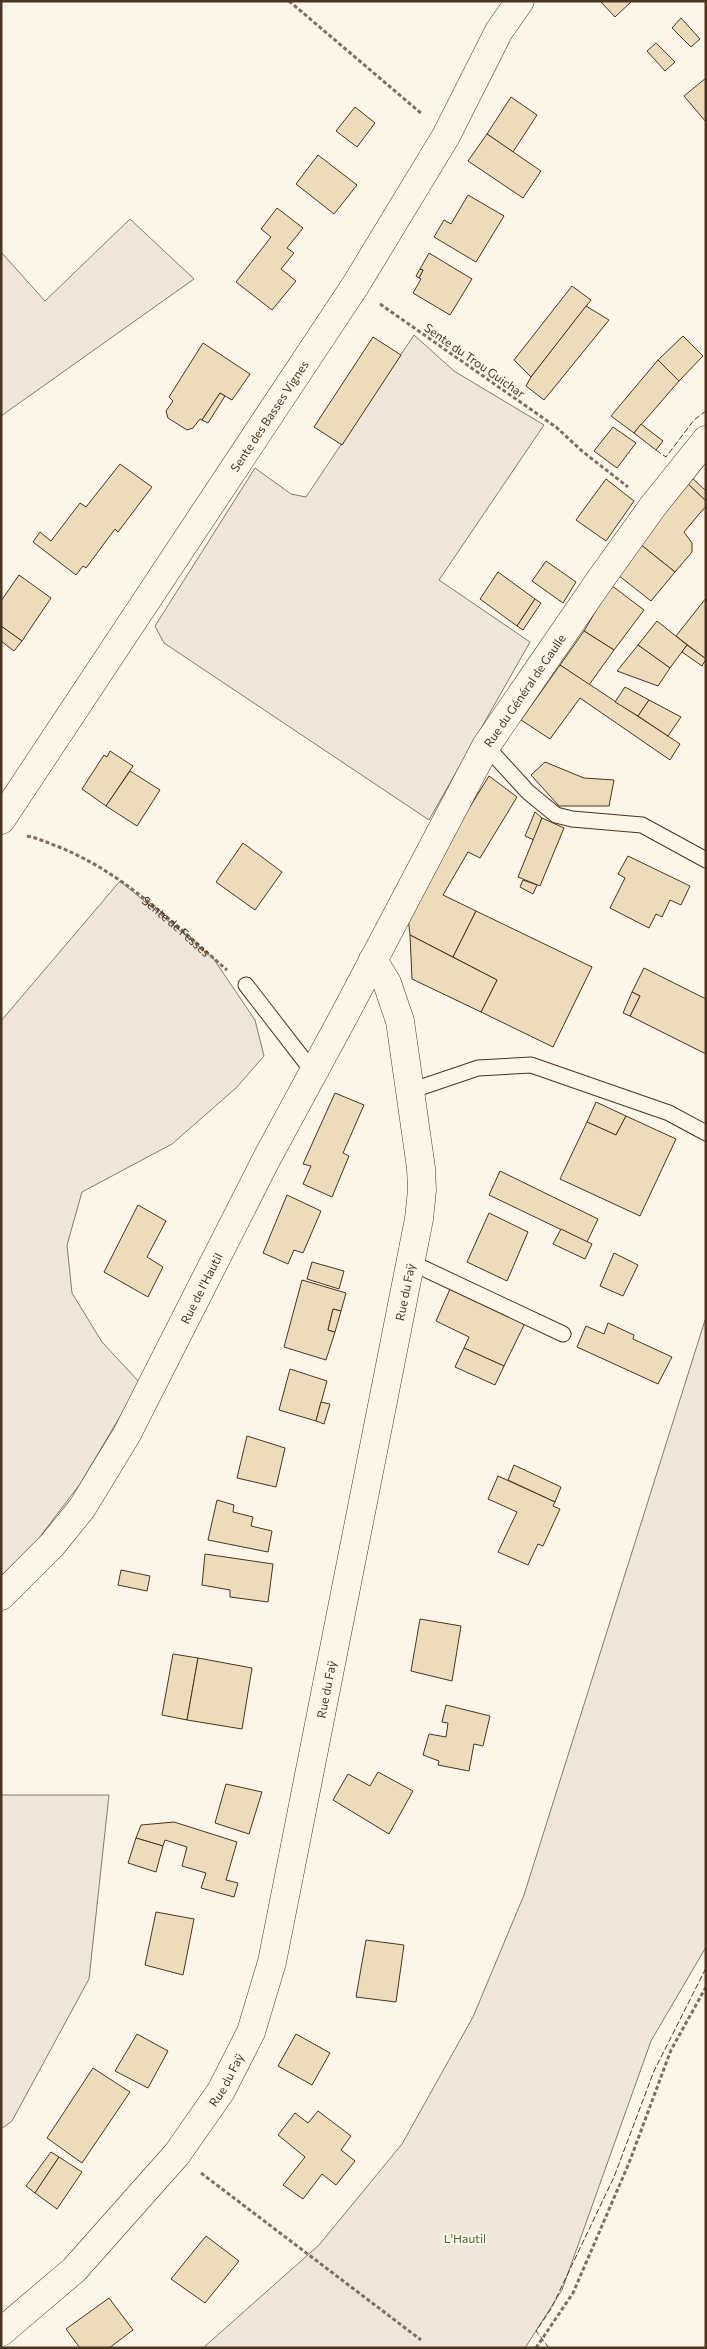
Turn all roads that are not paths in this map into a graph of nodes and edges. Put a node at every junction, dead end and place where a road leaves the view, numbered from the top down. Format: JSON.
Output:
{"nodes":[{"id":1,"x":520,"y":1,"type":"edge"},
{"id":2,"x":706,"y":440,"type":"edge"},
{"id":3,"x":486,"y":746,"type":"junction"},
{"id":4,"x":10,"y":828,"type":"edge"},
{"id":5,"x":706,"y":860,"type":"edge"},
{"id":6,"x":373,"y":960,"type":"junction"},
{"id":7,"x":246,"y":985,"type":"road end"},
{"id":8,"x":314,"y":1073,"type":"junction"},
{"id":9,"x":410,"y":1091,"type":"junction"},
{"id":10,"x":706,"y":1133,"type":"edge"},
{"id":11,"x":410,"y":1262,"type":"junction"},
{"id":12,"x":562,"y":1334,"type":"dead end"},
{"id":13,"x":1,"y":1596,"type":"edge"},
{"id":14,"x":1,"y":2332,"type":"edge"}],
"edges":[{"from":1,"to":4,"type":"street","name":"Sente des Basses Vignes"},
{"from":2,"to":3,"type":"street","name":"Rue du Général de Gaulle"},
{"from":3,"to":5,"type":"lane"},
{"from":3,"to":6,"type":"street","name":"Rue du Général de Gaulle"},
{"from":6,"to":8,"type":"street","name":"Rue de l'Hautil"},
{"from":6,"to":9,"type":"street","name":"Rue du Faÿ"},
{"from":7,"to":8,"type":"lane"},
{"from":8,"to":13,"type":"street","name":"Rue de l'Hautil"},
{"from":9,"to":10,"type":"lane"},
{"from":9,"to":11,"type":"street","name":"Rue du Faÿ"},
{"from":11,"to":12,"type":"lane"},
{"from":11,"to":14,"type":"street","name":"Rue du Faÿ"}]}
